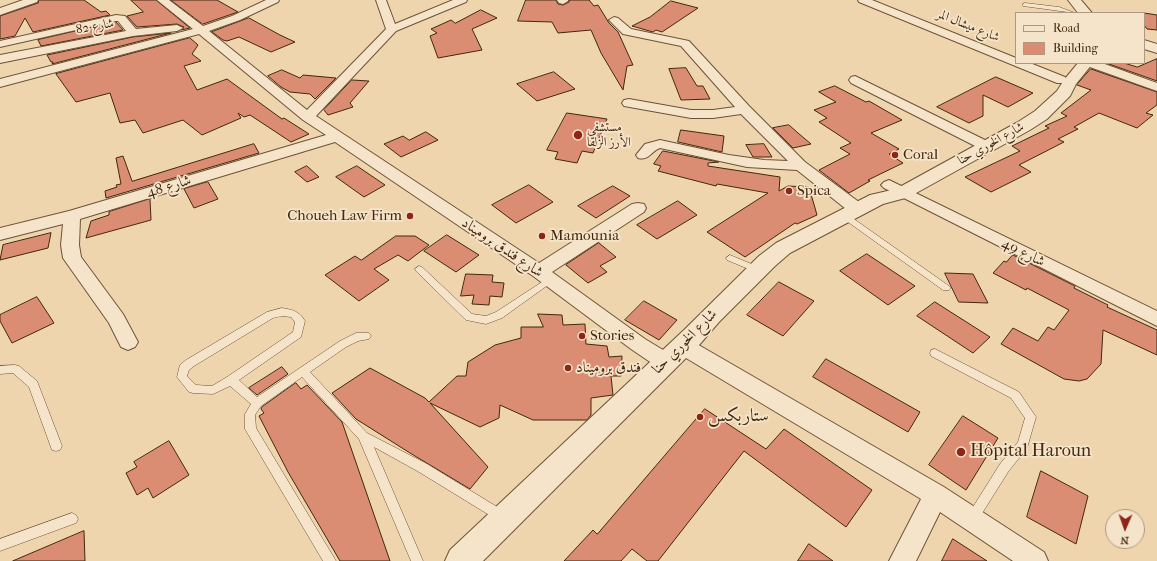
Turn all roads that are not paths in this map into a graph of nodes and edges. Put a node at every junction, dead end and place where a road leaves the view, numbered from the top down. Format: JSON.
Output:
{"nodes":[{"id":1,"x":33,"y":0,"type":"edge"},
{"id":2,"x":162,"y":0,"type":"edge"},
{"id":3,"x":274,"y":0,"type":"edge"},
{"id":4,"x":381,"y":0,"type":"edge"},
{"id":5,"x":462,"y":0,"type":"edge"},
{"id":6,"x":863,"y":0,"type":"edge"},
{"id":7,"x":1074,"y":0,"type":"edge"},
{"id":8,"x":1025,"y":5,"type":"dead end"},
{"id":9,"x":0,"y":12,"type":"edge"},
{"id":10,"x":1076,"y":12,"type":"edge"},
{"id":11,"x":1081,"y":12,"type":"edge"},
{"id":12,"x":614,"y":20,"type":"dead end"},
{"id":13,"x":199,"y":28,"type":"junction"},
{"id":14,"x":392,"y":29,"type":"junction"},
{"id":15,"x":133,"y":33,"type":"junction"},
{"id":16,"x":1157,"y":40,"type":"edge"},
{"id":17,"x":1145,"y":41,"type":"edge"},
{"id":18,"x":0,"y":44,"type":"edge"},
{"id":19,"x":1145,"y":44,"type":"edge"},
{"id":20,"x":1157,"y":49,"type":"edge"},
{"id":21,"x":0,"y":59,"type":"edge"},
{"id":22,"x":1015,"y":62,"type":"edge"},
{"id":23,"x":1021,"y":64,"type":"edge"},
{"id":24,"x":1077,"y":64,"type":"edge"},
{"id":25,"x":1085,"y":64,"type":"edge"},
{"id":26,"x":1094,"y":64,"type":"edge"},
{"id":27,"x":855,"y":80,"type":"dead end"},
{"id":28,"x":1061,"y":80,"type":"junction"},
{"id":29,"x":0,"y":82,"type":"edge"},
{"id":30,"x":1157,"y":87,"type":"edge"},
{"id":31,"x":629,"y":103,"type":"dead end"},
{"id":32,"x":744,"y":109,"type":"junction"},
{"id":33,"x":308,"y":117,"type":"junction"},
{"id":34,"x":336,"y":137,"type":"junction"},
{"id":35,"x":980,"y":143,"type":"junction"},
{"id":36,"x":643,"y":155,"type":"dead end"},
{"id":37,"x":800,"y":165,"type":"junction"},
{"id":38,"x":874,"y":200,"type":"junction"},
{"id":39,"x":638,"y":208,"type":"dead end"},
{"id":40,"x":72,"y":216,"type":"junction"},
{"id":41,"x":0,"y":234,"type":"edge"},
{"id":42,"x":730,"y":258,"type":"dead end"},
{"id":43,"x":419,"y":269,"type":"dead end"},
{"id":44,"x":758,"y":270,"type":"junction"},
{"id":45,"x":545,"y":276,"type":"junction"},
{"id":46,"x":946,"y":288,"type":"dead end"},
{"id":47,"x":1157,"y":319,"type":"edge"},
{"id":48,"x":366,"y":336,"type":"dead end"},
{"id":49,"x":128,"y":342,"type":"dead end"},
{"id":50,"x":935,"y":353,"type":"dead end"},
{"id":51,"x":674,"y":354,"type":"junction"},
{"id":52,"x":0,"y":370,"type":"edge"},
{"id":53,"x":304,"y":372,"type":"junction"},
{"id":54,"x":231,"y":380,"type":"junction"},
{"id":55,"x":257,"y":403,"type":"junction"},
{"id":56,"x":363,"y":436,"type":"junction"},
{"id":57,"x":56,"y":446,"type":"dead end"},
{"id":58,"x":936,"y":495,"type":"junction"},
{"id":59,"x":504,"y":518,"type":"junction"},
{"id":60,"x":72,"y":519,"type":"dead end"},
{"id":61,"x":972,"y":519,"type":"junction"},
{"id":62,"x":0,"y":545,"type":"edge"},
{"id":63,"x":330,"y":561,"type":"edge"},
{"id":64,"x":417,"y":561,"type":"edge"},
{"id":65,"x":460,"y":561,"type":"edge"},
{"id":66,"x":902,"y":561,"type":"edge"},
{"id":67,"x":1035,"y":561,"type":"edge"}],
"edges":[{"from":1,"to":9,"type":"street"},
{"from":2,"to":13,"type":"street","name":"شارع فندق بروميناد"},
{"from":3,"to":13,"type":"street"},
{"from":4,"to":14,"type":"street"},
{"from":5,"to":14,"type":"street"},
{"from":6,"to":22,"type":"street","name":"شارع ميشال المر"},
{"from":7,"to":11,"type":"street"},
{"from":8,"to":10,"type":"lane"},
{"from":12,"to":32,"type":"street","name":"شارع 49"},
{"from":13,"to":15,"type":"street","name":"شارع 82"},
{"from":13,"to":29,"type":"street"},
{"from":13,"to":33,"type":"street","name":"شارع فندق بروميناد"},
{"from":14,"to":33,"type":"street"},
{"from":15,"to":18,"type":"street"},
{"from":15,"to":21,"type":"street","name":"شارع 82"},
{"from":16,"to":17,"type":"street"},
{"from":19,"to":20,"type":"street"},
{"from":23,"to":28,"type":"street"},
{"from":24,"to":28,"type":"street","name":"شارع الخوري حنا"},
{"from":25,"to":35,"type":"street","name":"شارع الخوري حنا"},
{"from":26,"to":30,"type":"street"},
{"from":27,"to":35,"type":"street"},
{"from":28,"to":35,"type":"street","name":"شارع الخوري حنا"},
{"from":31,"to":32,"type":"street"},
{"from":32,"to":37,"type":"street","name":"شارع 49"},
{"from":33,"to":34,"type":"street","name":"شارع فندق بروميناد"},
{"from":34,"to":40,"type":"street","name":"شارع 48"},
{"from":34,"to":45,"type":"street","name":"شارع فندق بروميناد"},
{"from":35,"to":38,"type":"street","name":"شارع الخوري حنا"},
{"from":36,"to":37,"type":"street"},
{"from":37,"to":38,"type":"street","name":"شارع 49"},
{"from":38,"to":44,"type":"street","name":"شارع الخوري حنا"},
{"from":38,"to":46,"type":"lane"},
{"from":38,"to":47,"type":"street","name":"شارع 49"},
{"from":39,"to":45,"type":"street"},
{"from":40,"to":41,"type":"street","name":"شارع 48"},
{"from":40,"to":49,"type":"street"},
{"from":42,"to":44,"type":"lane"},
{"from":43,"to":45,"type":"lane"},
{"from":44,"to":51,"type":"street","name":"شارع الخوري حنا"},
{"from":45,"to":51,"type":"street","name":"شارع فندق بروميناد"},
{"from":48,"to":53,"type":"lane"},
{"from":50,"to":61,"type":"lane"},
{"from":51,"to":58,"type":"street","name":"شارع فندق بروميناد"},
{"from":51,"to":59,"type":"street","name":"شارع الخوري حنا"},
{"from":52,"to":57,"type":"lane"},
{"from":53,"to":55,"type":"lane"},
{"from":53,"to":56,"type":"lane"},
{"from":54,"to":54,"type":"lane"},
{"from":54,"to":55,"type":"lane"},
{"from":55,"to":63,"type":"lane"},
{"from":56,"to":59,"type":"lane"},
{"from":56,"to":64,"type":"lane"},
{"from":58,"to":61,"type":"street","name":"شارع فندق بروميناد"},
{"from":58,"to":66,"type":"street"},
{"from":59,"to":65,"type":"street","name":"شارع الخوري حنا"},
{"from":60,"to":62,"type":"lane"},
{"from":61,"to":67,"type":"street","name":"شارع فندق بروميناد"}]}
